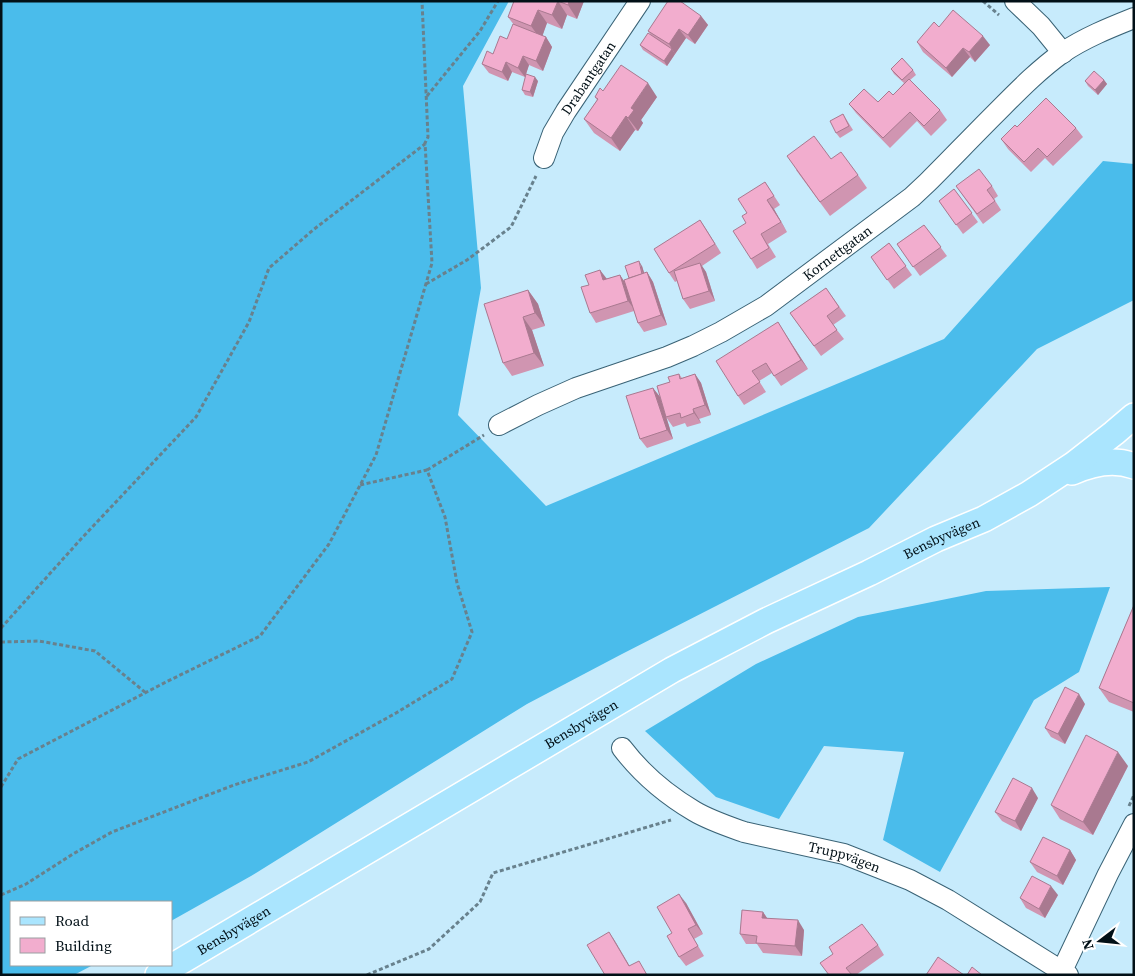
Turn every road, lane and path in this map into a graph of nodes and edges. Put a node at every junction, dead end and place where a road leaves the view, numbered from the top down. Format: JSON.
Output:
{"nodes":[{"id":1,"x":422,"y":1,"type":"edge"},
{"id":2,"x":498,"y":1,"type":"edge"},
{"id":3,"x":640,"y":1,"type":"edge"},
{"id":4,"x":1015,"y":1,"type":"edge"},
{"id":5,"x":1134,"y":18,"type":"edge"},
{"id":6,"x":1062,"y":52,"type":"junction"},
{"id":7,"x":427,"y":96,"type":"junction"},
{"id":8,"x":425,"y":143,"type":"junction"},
{"id":9,"x":544,"y":158,"type":"joint"},
{"id":10,"x":426,"y":284,"type":"junction"},
{"id":11,"x":1134,"y":416,"type":"edge"},
{"id":12,"x":500,"y":425,"type":"joint"},
{"id":13,"x":1134,"y":466,"type":"edge"},
{"id":14,"x":427,"y":470,"type":"junction"},
{"id":15,"x":360,"y":485,"type":"junction"},
{"id":16,"x":1019,"y":499,"type":"junction"},
{"id":17,"x":1,"y":628,"type":"edge"},
{"id":18,"x":1,"y":642,"type":"edge"},
{"id":19,"x":146,"y":693,"type":"junction"},
{"id":20,"x":622,"y":748,"type":"dead end"},
{"id":21,"x":1,"y":788,"type":"edge"},
{"id":22,"x":696,"y":812,"type":"junction"},
{"id":23,"x":1134,"y":824,"type":"edge"},
{"id":24,"x":1,"y":895,"type":"edge"},
{"id":25,"x":1064,"y":974,"type":"edge"},
{"id":26,"x":158,"y":975,"type":"edge"},
{"id":27,"x":367,"y":975,"type":"edge"}],
"edges":[{"from":1,"to":7,"type":"path"},
{"from":2,"to":7,"type":"path"},
{"from":3,"to":9,"type":"street","name":"Drabantgatan"},
{"from":4,"to":6,"type":"street"},
{"from":5,"to":6,"type":"street","name":"Kornettgatan"},
{"from":6,"to":12,"type":"street","name":"Kornettgatan"},
{"from":7,"to":8,"type":"path"},
{"from":8,"to":10,"type":"path"},
{"from":8,"to":17,"type":"path"},
{"from":9,"to":10,"type":"path"},
{"from":10,"to":15,"type":"path"},
{"from":11,"to":16,"type":"main road","name":"Bensbyvägen"},
{"from":12,"to":14,"type":"path"},
{"from":13,"to":16,"type":"main road","name":"Bensbyvägen"},
{"from":14,"to":15,"type":"path"},
{"from":14,"to":24,"type":"path"},
{"from":15,"to":19,"type":"path"},
{"from":16,"to":26,"type":"main road","name":"Bensbyvägen"},
{"from":18,"to":19,"type":"path"},
{"from":19,"to":21,"type":"path"},
{"from":20,"to":22,"type":"street","name":"Truppvägen"},
{"from":22,"to":25,"type":"street","name":"Truppvägen"},
{"from":22,"to":27,"type":"path"},
{"from":23,"to":25,"type":"street"}]}
